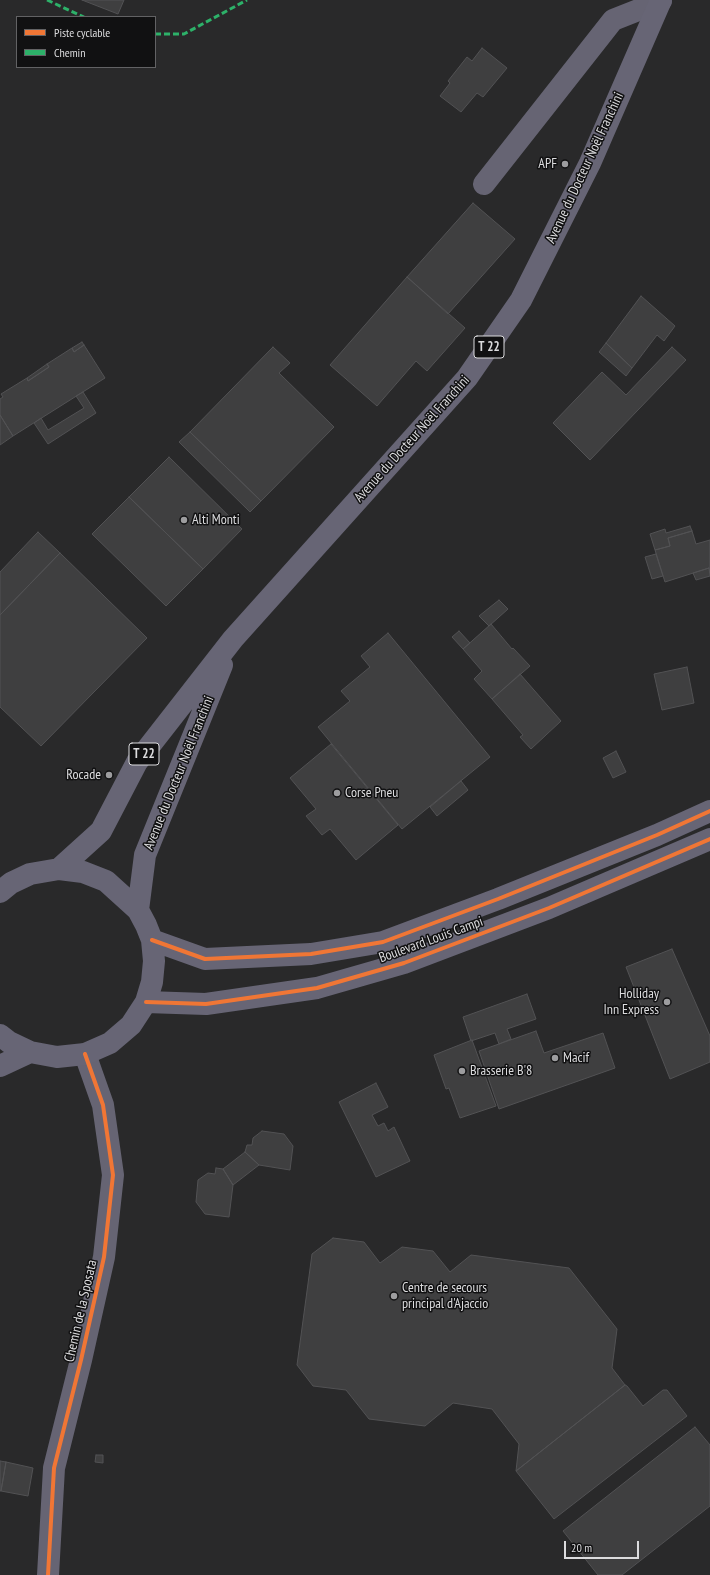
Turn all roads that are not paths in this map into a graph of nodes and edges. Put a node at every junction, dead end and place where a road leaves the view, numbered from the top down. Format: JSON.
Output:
{"nodes":[{"id":1,"x":661,"y":1,"type":"edge"},
{"id":2,"x":484,"y":184,"type":"dead end"},
{"id":3,"x":232,"y":639,"type":"junction"},
{"id":4,"x":710,"y":811,"type":"edge"},
{"id":5,"x":710,"y":839,"type":"edge"},
{"id":6,"x":59,"y":869,"type":"junction"},
{"id":7,"x":4,"y":886,"type":"edge"},
{"id":8,"x":138,"y":910,"type":"junction"},
{"id":9,"x":152,"y":940,"type":"junction"},
{"id":10,"x":146,"y":1002,"type":"junction"},
{"id":11,"x":0,"y":1035,"type":"edge"},
{"id":12,"x":30,"y":1052,"type":"junction"},
{"id":13,"x":85,"y":1054,"type":"junction"},
{"id":14,"x":0,"y":1066,"type":"edge"},
{"id":15,"x":48,"y":1575,"type":"edge"}],
"edges":[{"from":1,"to":2,"type":"street"},
{"from":1,"to":3,"type":"main road","name":"Avenue du Docteur Noël Franchini","number":"T 22"},
{"from":3,"to":6,"type":"main road","name":"Avenue du Docteur Noël Franchini","number":"T 22"},
{"from":3,"to":8,"type":"main road","name":"Avenue du Docteur Noël Franchini","number":"T 22"},
{"from":4,"to":9,"type":"main road","name":"Boulevard Louis Campi"},
{"from":5,"to":10,"type":"main road","name":"Boulevard Louis Campi"},
{"from":6,"to":7,"type":"main road"},
{"from":6,"to":8,"type":"main road"},
{"from":8,"to":9,"type":"main road"},
{"from":9,"to":10,"type":"main road"},
{"from":10,"to":13,"type":"main road"},
{"from":11,"to":12,"type":"main road"},
{"from":12,"to":13,"type":"main road"},
{"from":12,"to":14,"type":"main road"},
{"from":13,"to":15,"type":"street","name":"Chemin de la Sposata"}]}
